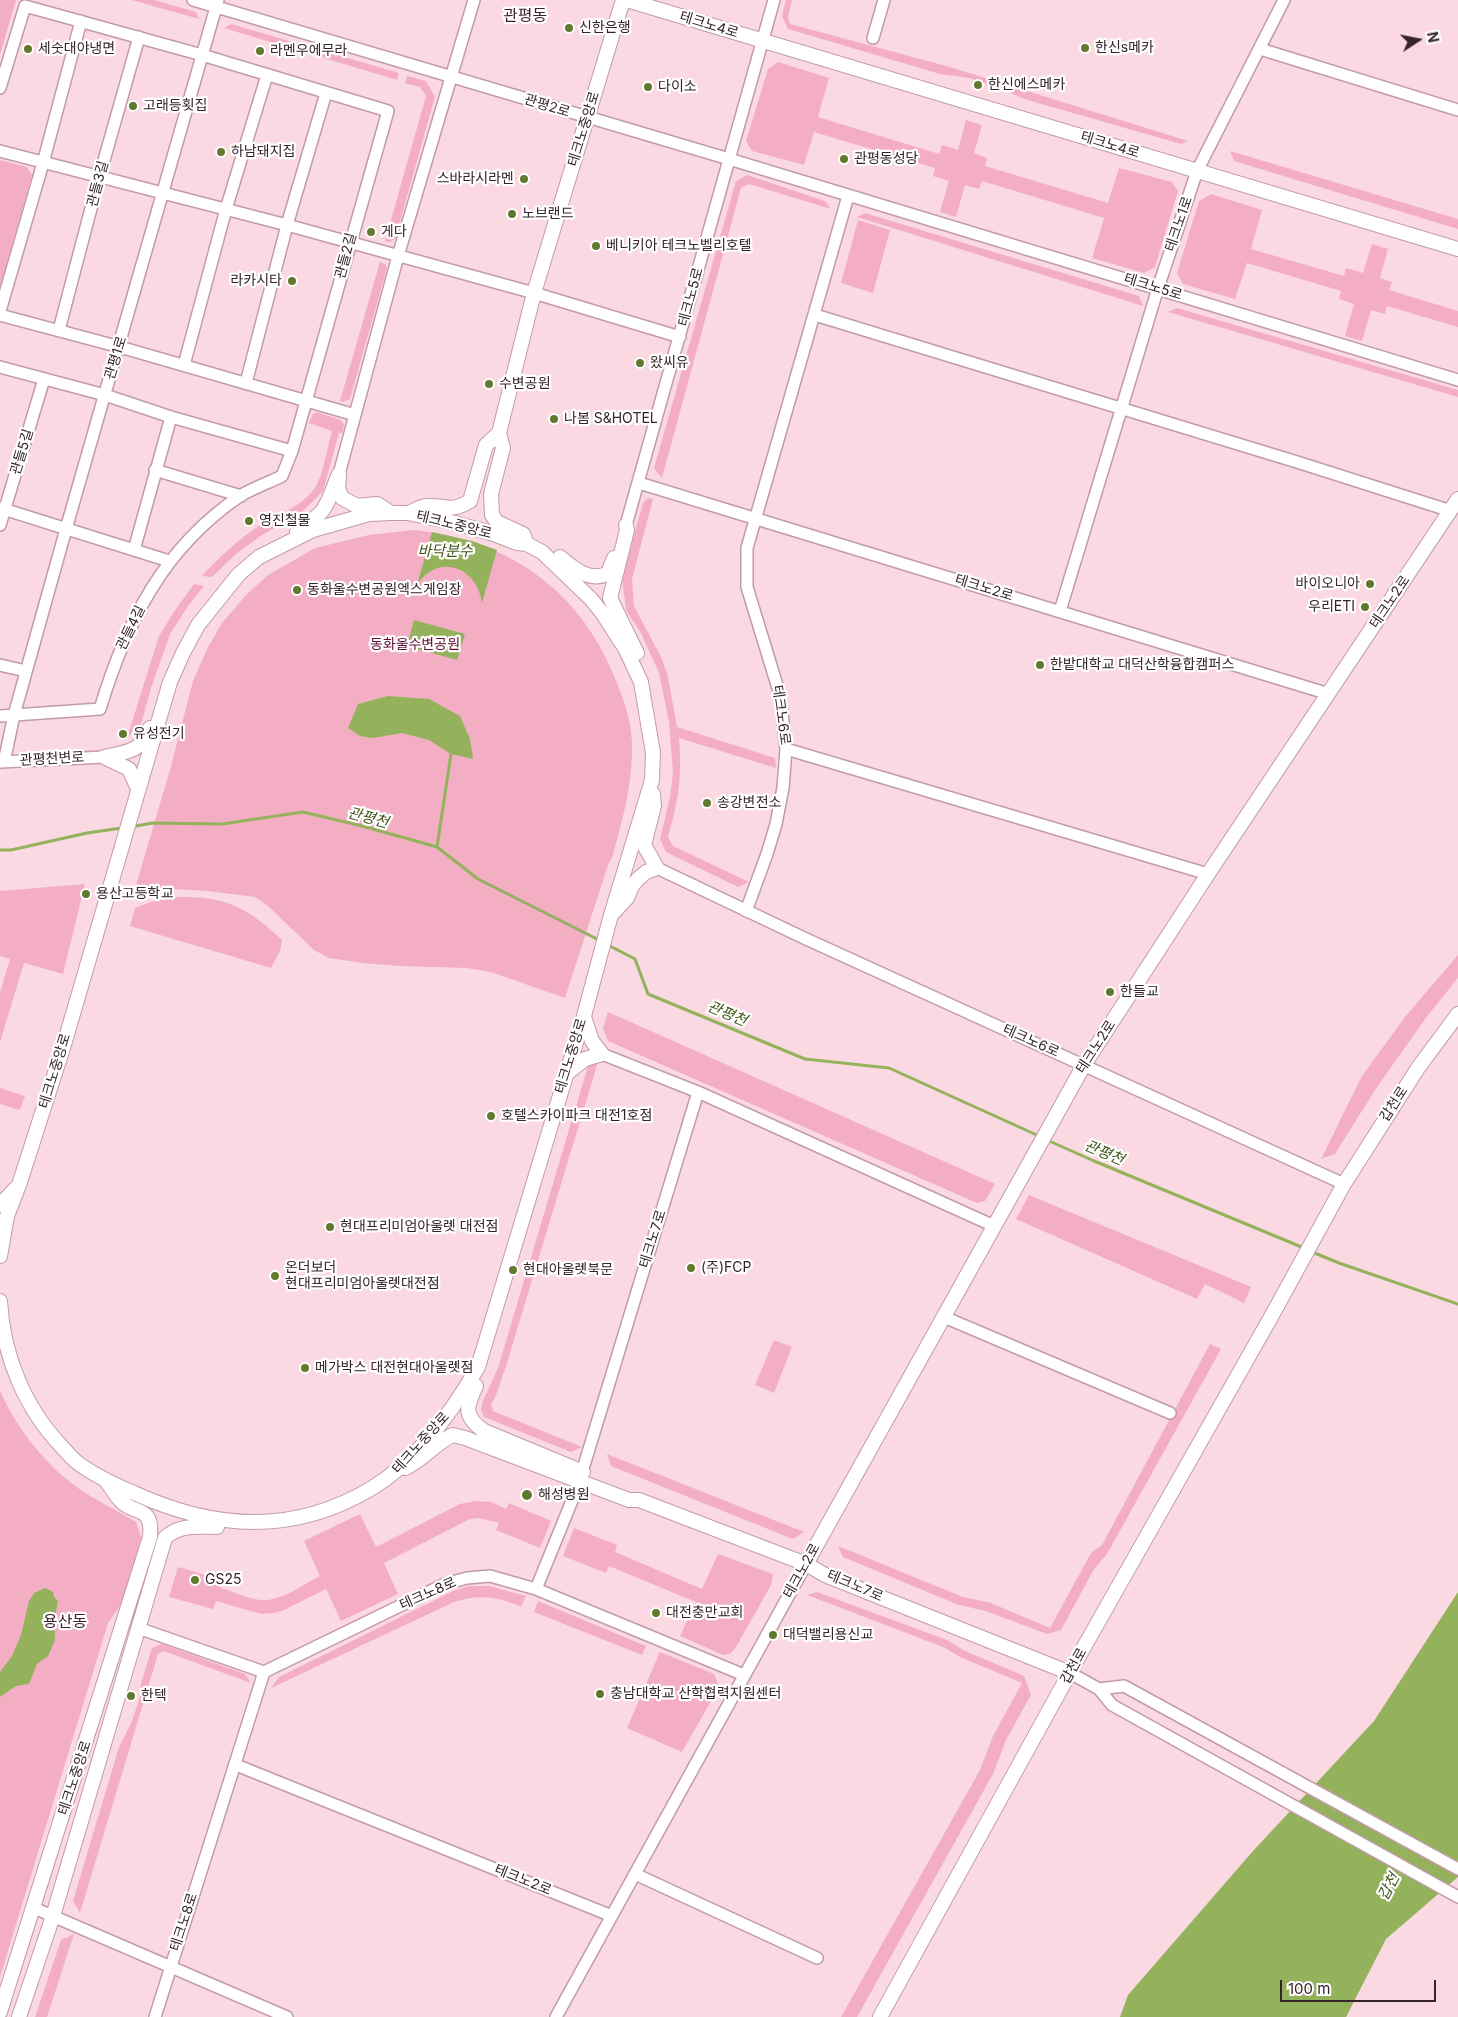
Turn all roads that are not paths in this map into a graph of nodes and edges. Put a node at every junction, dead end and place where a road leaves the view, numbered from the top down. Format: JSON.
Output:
{"nodes":[{"id":1,"x":193,"y":0,"type":"edge"},
{"id":2,"x":474,"y":0,"type":"edge"},
{"id":3,"x":623,"y":0,"type":"edge"},
{"id":4,"x":627,"y":0,"type":"edge"},
{"id":5,"x":774,"y":0,"type":"edge"},
{"id":6,"x":884,"y":0,"type":"edge"},
{"id":7,"x":1284,"y":0,"type":"edge"},
{"id":8,"x":217,"y":3,"type":"edge"},
{"id":9,"x":81,"y":21,"type":"junction"},
{"id":10,"x":139,"y":37,"type":"junction"},
{"id":11,"x":873,"y":38,"type":"dead end"},
{"id":12,"x":762,"y":41,"type":"junction"},
{"id":13,"x":1260,"y":49,"type":"junction"},
{"id":14,"x":202,"y":55,"type":"junction"},
{"id":15,"x":267,"y":76,"type":"junction"},
{"id":16,"x":452,"y":78,"type":"junction"},
{"id":17,"x":0,"y":88,"type":"edge"},
{"id":18,"x":326,"y":93,"type":"junction"},
{"id":19,"x":1458,"y":110,"type":"edge"},
{"id":20,"x":587,"y":118,"type":"junction"},
{"id":21,"x":0,"y":151,"type":"edge"},
{"id":22,"x":729,"y":159,"type":"junction"},
{"id":23,"x":43,"y":163,"type":"junction"},
{"id":24,"x":1197,"y":171,"type":"junction"},
{"id":25,"x":99,"y":178,"type":"junction"},
{"id":26,"x":162,"y":193,"type":"junction"},
{"id":27,"x":848,"y":196,"type":"junction"},
{"id":28,"x":226,"y":209,"type":"junction"},
{"id":29,"x":287,"y":225,"type":"junction"},
{"id":30,"x":349,"y":243,"type":"junction"},
{"id":31,"x":1458,"y":249,"type":"edge"},
{"id":32,"x":398,"y":256,"type":"junction"},
{"id":33,"x":1158,"y":288,"type":"junction"},
{"id":34,"x":534,"y":293,"type":"junction"},
{"id":35,"x":0,"y":311,"type":"edge"},
{"id":36,"x":0,"y":315,"type":"edge"},
{"id":37,"x":815,"y":316,"type":"junction"},
{"id":38,"x":59,"y":330,"type":"junction"},
{"id":39,"x":680,"y":337,"type":"junction"},
{"id":40,"x":120,"y":347,"type":"junction"},
{"id":41,"x":184,"y":365,"type":"junction"},
{"id":42,"x":0,"y":367,"type":"edge"},
{"id":43,"x":44,"y":379,"type":"junction"},
{"id":44,"x":1458,"y":380,"type":"edge"},
{"id":45,"x":246,"y":383,"type":"junction"},
{"id":46,"x":105,"y":395,"type":"junction"},
{"id":47,"x":306,"y":402,"type":"junction"},
{"id":48,"x":1122,"y":408,"type":"junction"},
{"id":49,"x":355,"y":415,"type":"junction"},
{"id":50,"x":171,"y":417,"type":"junction"},
{"id":51,"x":499,"y":433,"type":"junction"},
{"id":52,"x":292,"y":451,"type":"junction"},
{"id":53,"x":155,"y":470,"type":"junction"},
{"id":54,"x":339,"y":474,"type":"junction"},
{"id":55,"x":640,"y":483,"type":"junction"},
{"id":56,"x":241,"y":496,"type":"junction"},
{"id":57,"x":1454,"y":505,"type":"edge"},
{"id":58,"x":2,"y":508,"type":"edge"},
{"id":59,"x":391,"y":513,"type":"junction"},
{"id":60,"x":408,"y":513,"type":"junction"},
{"id":61,"x":755,"y":518,"type":"junction"},
{"id":62,"x":626,"y":525,"type":"junction"},
{"id":63,"x":0,"y":526,"type":"edge"},
{"id":64,"x":66,"y":529,"type":"junction"},
{"id":65,"x":527,"y":544,"type":"junction"},
{"id":66,"x":278,"y":547,"type":"junction"},
{"id":67,"x":134,"y":550,"type":"junction"},
{"id":68,"x":542,"y":552,"type":"junction"},
{"id":69,"x":169,"y":561,"type":"junction"},
{"id":70,"x":1060,"y":611,"type":"junction"},
{"id":71,"x":0,"y":665,"type":"edge"},
{"id":72,"x":26,"y":671,"type":"junction"},
{"id":73,"x":641,"y":682,"type":"junction"},
{"id":74,"x":1329,"y":694,"type":"junction"},
{"id":75,"x":0,"y":716,"type":"edge"},
{"id":76,"x":14,"y":716,"type":"junction"},
{"id":77,"x":160,"y":718,"type":"junction"},
{"id":78,"x":786,"y":749,"type":"junction"},
{"id":79,"x":104,"y":757,"type":"junction"},
{"id":80,"x":2,"y":762,"type":"edge"},
{"id":81,"x":138,"y":780,"type":"junction"},
{"id":82,"x":652,"y":780,"type":"junction"},
{"id":83,"x":657,"y":868,"type":"junction"},
{"id":84,"x":1208,"y":874,"type":"junction"},
{"id":85,"x":746,"y":911,"type":"junction"},
{"id":86,"x":611,"y":915,"type":"junction"},
{"id":87,"x":585,"y":1009,"type":"junction"},
{"id":88,"x":1458,"y":1014,"type":"edge"},
{"id":89,"x":602,"y":1054,"type":"junction"},
{"id":90,"x":1084,"y":1065,"type":"junction"},
{"id":91,"x":566,"y":1074,"type":"junction"},
{"id":92,"x":698,"y":1092,"type":"junction"},
{"id":93,"x":1344,"y":1184,"type":"junction"},
{"id":94,"x":19,"y":1185,"type":"junction"},
{"id":95,"x":0,"y":1205,"type":"edge"},
{"id":96,"x":994,"y":1226,"type":"junction"},
{"id":97,"x":0,"y":1256,"type":"edge"},
{"id":98,"x":0,"y":1301,"type":"edge"},
{"id":99,"x":944,"y":1318,"type":"junction"},
{"id":100,"x":1,"y":1322,"type":"edge"},
{"id":101,"x":478,"y":1367,"type":"junction"},
{"id":102,"x":1170,"y":1413,"type":"dead end"},
{"id":103,"x":397,"y":1472,"type":"junction"},
{"id":104,"x":581,"y":1476,"type":"junction"},
{"id":105,"x":106,"y":1480,"type":"junction"},
{"id":106,"x":242,"y":1524,"type":"junction"},
{"id":107,"x":155,"y":1547,"type":"junction"},
{"id":108,"x":806,"y":1564,"type":"junction"},
{"id":109,"x":536,"y":1589,"type":"junction"},
{"id":110,"x":138,"y":1628,"type":"junction"},
{"id":111,"x":264,"y":1672,"type":"junction"},
{"id":112,"x":1070,"y":1673,"type":"junction"},
{"id":113,"x":744,"y":1675,"type":"junction"},
{"id":114,"x":1100,"y":1689,"type":"junction"},
{"id":115,"x":236,"y":1765,"type":"junction"},
{"id":116,"x":1458,"y":1869,"type":"edge"},
{"id":117,"x":635,"y":1874,"type":"junction"},
{"id":118,"x":1458,"y":1897,"type":"edge"},
{"id":119,"x":34,"y":1908,"type":"junction"},
{"id":120,"x":53,"y":1916,"type":"junction"},
{"id":121,"x":612,"y":1916,"type":"junction"},
{"id":122,"x":817,"y":1958,"type":"dead end"},
{"id":123,"x":170,"y":1965,"type":"junction"},
{"id":124,"x":0,"y":2012,"type":"edge"},
{"id":125,"x":19,"y":2017,"type":"edge"},
{"id":126,"x":154,"y":2017,"type":"edge"},
{"id":127,"x":287,"y":2017,"type":"edge"},
{"id":128,"x":556,"y":2017,"type":"edge"},
{"id":129,"x":880,"y":2017,"type":"edge"}],
"edges":[{"from":1,"to":8,"type":"street","name":"관평2로"},
{"from":2,"to":16,"type":"street"},
{"from":3,"to":20,"type":"main road","name":"테크노중앙로"},
{"from":4,"to":12,"type":"main road","name":"테크노4로"},
{"from":5,"to":12,"type":"street"},
{"from":6,"to":11,"type":"street"},
{"from":7,"to":13,"type":"street","name":"테크노1로"},
{"from":8,"to":14,"type":"street","name":"관평1로"},
{"from":8,"to":16,"type":"street","name":"관평2로"},
{"from":9,"to":10,"type":"street"},
{"from":9,"to":17,"type":"street"},
{"from":9,"to":23,"type":"street"},
{"from":10,"to":14,"type":"street"},
{"from":10,"to":25,"type":"street","name":"관들3길"},
{"from":12,"to":22,"type":"street"},
{"from":12,"to":24,"type":"main road","name":"테크노4로"},
{"from":13,"to":19,"type":"street"},
{"from":13,"to":24,"type":"street","name":"테크노1로"},
{"from":14,"to":15,"type":"street","name":"관들2길"},
{"from":14,"to":26,"type":"street","name":"관평1로"},
{"from":15,"to":18,"type":"street","name":"관들2길"},
{"from":15,"to":28,"type":"street"},
{"from":16,"to":20,"type":"street","name":"관평2로"},
{"from":16,"to":32,"type":"street"},
{"from":18,"to":29,"type":"street"},
{"from":18,"to":30,"type":"street","name":"관들2길"},
{"from":20,"to":22,"type":"street","name":"관평2로"},
{"from":20,"to":34,"type":"main road","name":"테크노중앙로"},
{"from":21,"to":23,"type":"street"},
{"from":22,"to":27,"type":"street","name":"테크노5로"},
{"from":22,"to":39,"type":"street","name":"테크노5로"},
{"from":23,"to":25,"type":"street"},
{"from":23,"to":35,"type":"street"},
{"from":24,"to":31,"type":"main road","name":"테크노4로"},
{"from":24,"to":33,"type":"street","name":"테크노1로"},
{"from":25,"to":26,"type":"street"},
{"from":25,"to":38,"type":"street","name":"관들3길"},
{"from":26,"to":28,"type":"street"},
{"from":26,"to":40,"type":"street","name":"관평1로"},
{"from":27,"to":33,"type":"street","name":"테크노5로"},
{"from":27,"to":37,"type":"street"},
{"from":28,"to":29,"type":"street"},
{"from":28,"to":41,"type":"street"},
{"from":29,"to":30,"type":"street"},
{"from":29,"to":45,"type":"street"},
{"from":30,"to":32,"type":"street"},
{"from":30,"to":47,"type":"street","name":"관들2길"},
{"from":32,"to":34,"type":"street"},
{"from":32,"to":49,"type":"street"},
{"from":33,"to":44,"type":"street","name":"테크노5로"},
{"from":33,"to":48,"type":"street","name":"테크노1로"},
{"from":34,"to":39,"type":"street"},
{"from":34,"to":51,"type":"main road","name":"테크노중앙로"},
{"from":36,"to":38,"type":"street"},
{"from":37,"to":48,"type":"street"},
{"from":37,"to":61,"type":"street"},
{"from":38,"to":40,"type":"street"},
{"from":39,"to":55,"type":"street","name":"테크노5로"},
{"from":40,"to":41,"type":"street"},
{"from":40,"to":46,"type":"street","name":"관평1로"},
{"from":41,"to":45,"type":"street"},
{"from":42,"to":43,"type":"street"},
{"from":43,"to":46,"type":"street"},
{"from":43,"to":58,"type":"street","name":"관들5길"},
{"from":45,"to":47,"type":"street"},
{"from":46,"to":50,"type":"street"},
{"from":46,"to":64,"type":"street","name":"관평1로"},
{"from":47,"to":49,"type":"street"},
{"from":47,"to":52,"type":"street","name":"관들2길"},
{"from":48,"to":57,"type":"street","name":"테크노2로"},
{"from":48,"to":70,"type":"street","name":"테크노1로"},
{"from":49,"to":54,"type":"street"},
{"from":50,"to":52,"type":"street"},
{"from":50,"to":53,"type":"street"},
{"from":51,"to":60,"type":"main road"},
{"from":51,"to":65,"type":"main road"},
{"from":52,"to":56,"type":"street","name":"관들4길"},
{"from":53,"to":56,"type":"street"},
{"from":53,"to":67,"type":"street"},
{"from":54,"to":59,"type":"main road"},
{"from":54,"to":66,"type":"main road"},
{"from":55,"to":61,"type":"street","name":"테크노2로"},
{"from":55,"to":62,"type":"street","name":"테크노5로"},
{"from":56,"to":69,"type":"street","name":"관들4길"},
{"from":57,"to":74,"type":"main road","name":"테크노2로"},
{"from":58,"to":63,"type":"street","name":"관들5길"},
{"from":58,"to":64,"type":"street"},
{"from":59,"to":60,"type":"main road","name":"테크노중앙로"},
{"from":59,"to":66,"type":"main road","name":"테크노중앙로"},
{"from":60,"to":65,"type":"main road","name":"테크노중앙로"},
{"from":61,"to":70,"type":"street","name":"테크노2로"},
{"from":61,"to":78,"type":"street","name":"테크노6로"},
{"from":62,"to":68,"type":"main road"},
{"from":62,"to":73,"type":"main road"},
{"from":64,"to":67,"type":"street"},
{"from":64,"to":72,"type":"street","name":"관평1로"},
{"from":65,"to":68,"type":"main road","name":"테크노중앙로"},
{"from":66,"to":77,"type":"main road","name":"테크노중앙로"},
{"from":67,"to":69,"type":"street"},
{"from":68,"to":73,"type":"main road","name":"테크노중앙로"},
{"from":69,"to":76,"type":"street","name":"관들4길"},
{"from":70,"to":74,"type":"street","name":"테크노2로"},
{"from":71,"to":72,"type":"street"},
{"from":72,"to":76,"type":"street","name":"관평1로"},
{"from":73,"to":82,"type":"main road","name":"테크노중앙로"},
{"from":74,"to":84,"type":"main road","name":"테크노2로"},
{"from":75,"to":76,"type":"street"},
{"from":76,"to":80,"type":"street","name":"관평1로"},
{"from":77,"to":79,"type":"main road"},
{"from":77,"to":81,"type":"main road","name":"테크노중앙로"},
{"from":78,"to":84,"type":"street"},
{"from":78,"to":85,"type":"street","name":"테크노6로"},
{"from":79,"to":80,"type":"street","name":"관평천변로"},
{"from":79,"to":81,"type":"main road"},
{"from":81,"to":94,"type":"main road","name":"테크노중앙로"},
{"from":82,"to":83,"type":"main road"},
{"from":82,"to":86,"type":"main road","name":"테크노중앙로"},
{"from":83,"to":85,"type":"street","name":"테크노6로"},
{"from":83,"to":86,"type":"main road"},
{"from":84,"to":90,"type":"main road","name":"테크노2로"},
{"from":85,"to":90,"type":"street","name":"테크노6로"},
{"from":86,"to":87,"type":"main road","name":"테크노중앙로"},
{"from":87,"to":89,"type":"main road"},
{"from":87,"to":91,"type":"main road","name":"테크노중앙로"},
{"from":88,"to":93,"type":"main road","name":"갑천로"},
{"from":89,"to":91,"type":"main road"},
{"from":89,"to":92,"type":"street"},
{"from":90,"to":93,"type":"street","name":"테크노6로"},
{"from":90,"to":96,"type":"main road","name":"테크노2로"},
{"from":91,"to":101,"type":"main road","name":"테크노중앙로"},
{"from":92,"to":96,"type":"street"},
{"from":92,"to":104,"type":"street","name":"테크노7로"},
{"from":93,"to":112,"type":"main road","name":"갑천로"},
{"from":94,"to":95,"type":"main road"},
{"from":94,"to":97,"type":"main road","name":"테크노중앙로"},
{"from":96,"to":99,"type":"main road","name":"테크노2로"},
{"from":98,"to":100,"type":"main road","name":"테크노중앙로"},
{"from":99,"to":102,"type":"street"},
{"from":99,"to":108,"type":"main road","name":"테크노2로"},
{"from":100,"to":105,"type":"main road","name":"테크노중앙로"},
{"from":101,"to":103,"type":"main road","name":"테크노중앙로"},
{"from":101,"to":104,"type":"main road","name":"테크노7로"},
{"from":103,"to":104,"type":"main road","name":"테크노7로"},
{"from":103,"to":106,"type":"main road","name":"테크노중앙로"},
{"from":104,"to":108,"type":"main road","name":"테크노7로"},
{"from":104,"to":109,"type":"street"},
{"from":105,"to":106,"type":"main road","name":"테크노중앙로"},
{"from":105,"to":107,"type":"main road"},
{"from":106,"to":107,"type":"main road"},
{"from":107,"to":110,"type":"main road","name":"테크노중앙로"},
{"from":107,"to":119,"type":"main road","name":"테크노중앙로"},
{"from":108,"to":112,"type":"main road","name":"테크노7로"},
{"from":108,"to":113,"type":"street","name":"테크노2로"},
{"from":109,"to":111,"type":"street","name":"테크노8로"},
{"from":109,"to":113,"type":"street","name":"테크노8로"},
{"from":110,"to":111,"type":"street"},
{"from":110,"to":120,"type":"main road","name":"테크노중앙로"},
{"from":111,"to":115,"type":"street","name":"테크노8로"},
{"from":112,"to":114,"type":"street"},
{"from":112,"to":129,"type":"main road","name":"갑천로"},
{"from":113,"to":117,"type":"street","name":"테크노2로"},
{"from":114,"to":116,"type":"street"},
{"from":114,"to":118,"type":"street"},
{"from":115,"to":121,"type":"street","name":"테크노2로"},
{"from":115,"to":123,"type":"street","name":"테크노8로"},
{"from":117,"to":121,"type":"street","name":"테크노2로"},
{"from":117,"to":122,"type":"street"},
{"from":119,"to":120,"type":"street"},
{"from":119,"to":124,"type":"main road","name":"테크노중앙로"},
{"from":120,"to":123,"type":"street"},
{"from":120,"to":125,"type":"main road","name":"테크노중앙로"},
{"from":121,"to":128,"type":"street","name":"테크노2로"},
{"from":123,"to":126,"type":"street","name":"테크노8로"},
{"from":123,"to":127,"type":"street","name":"테크노8로"}]}
